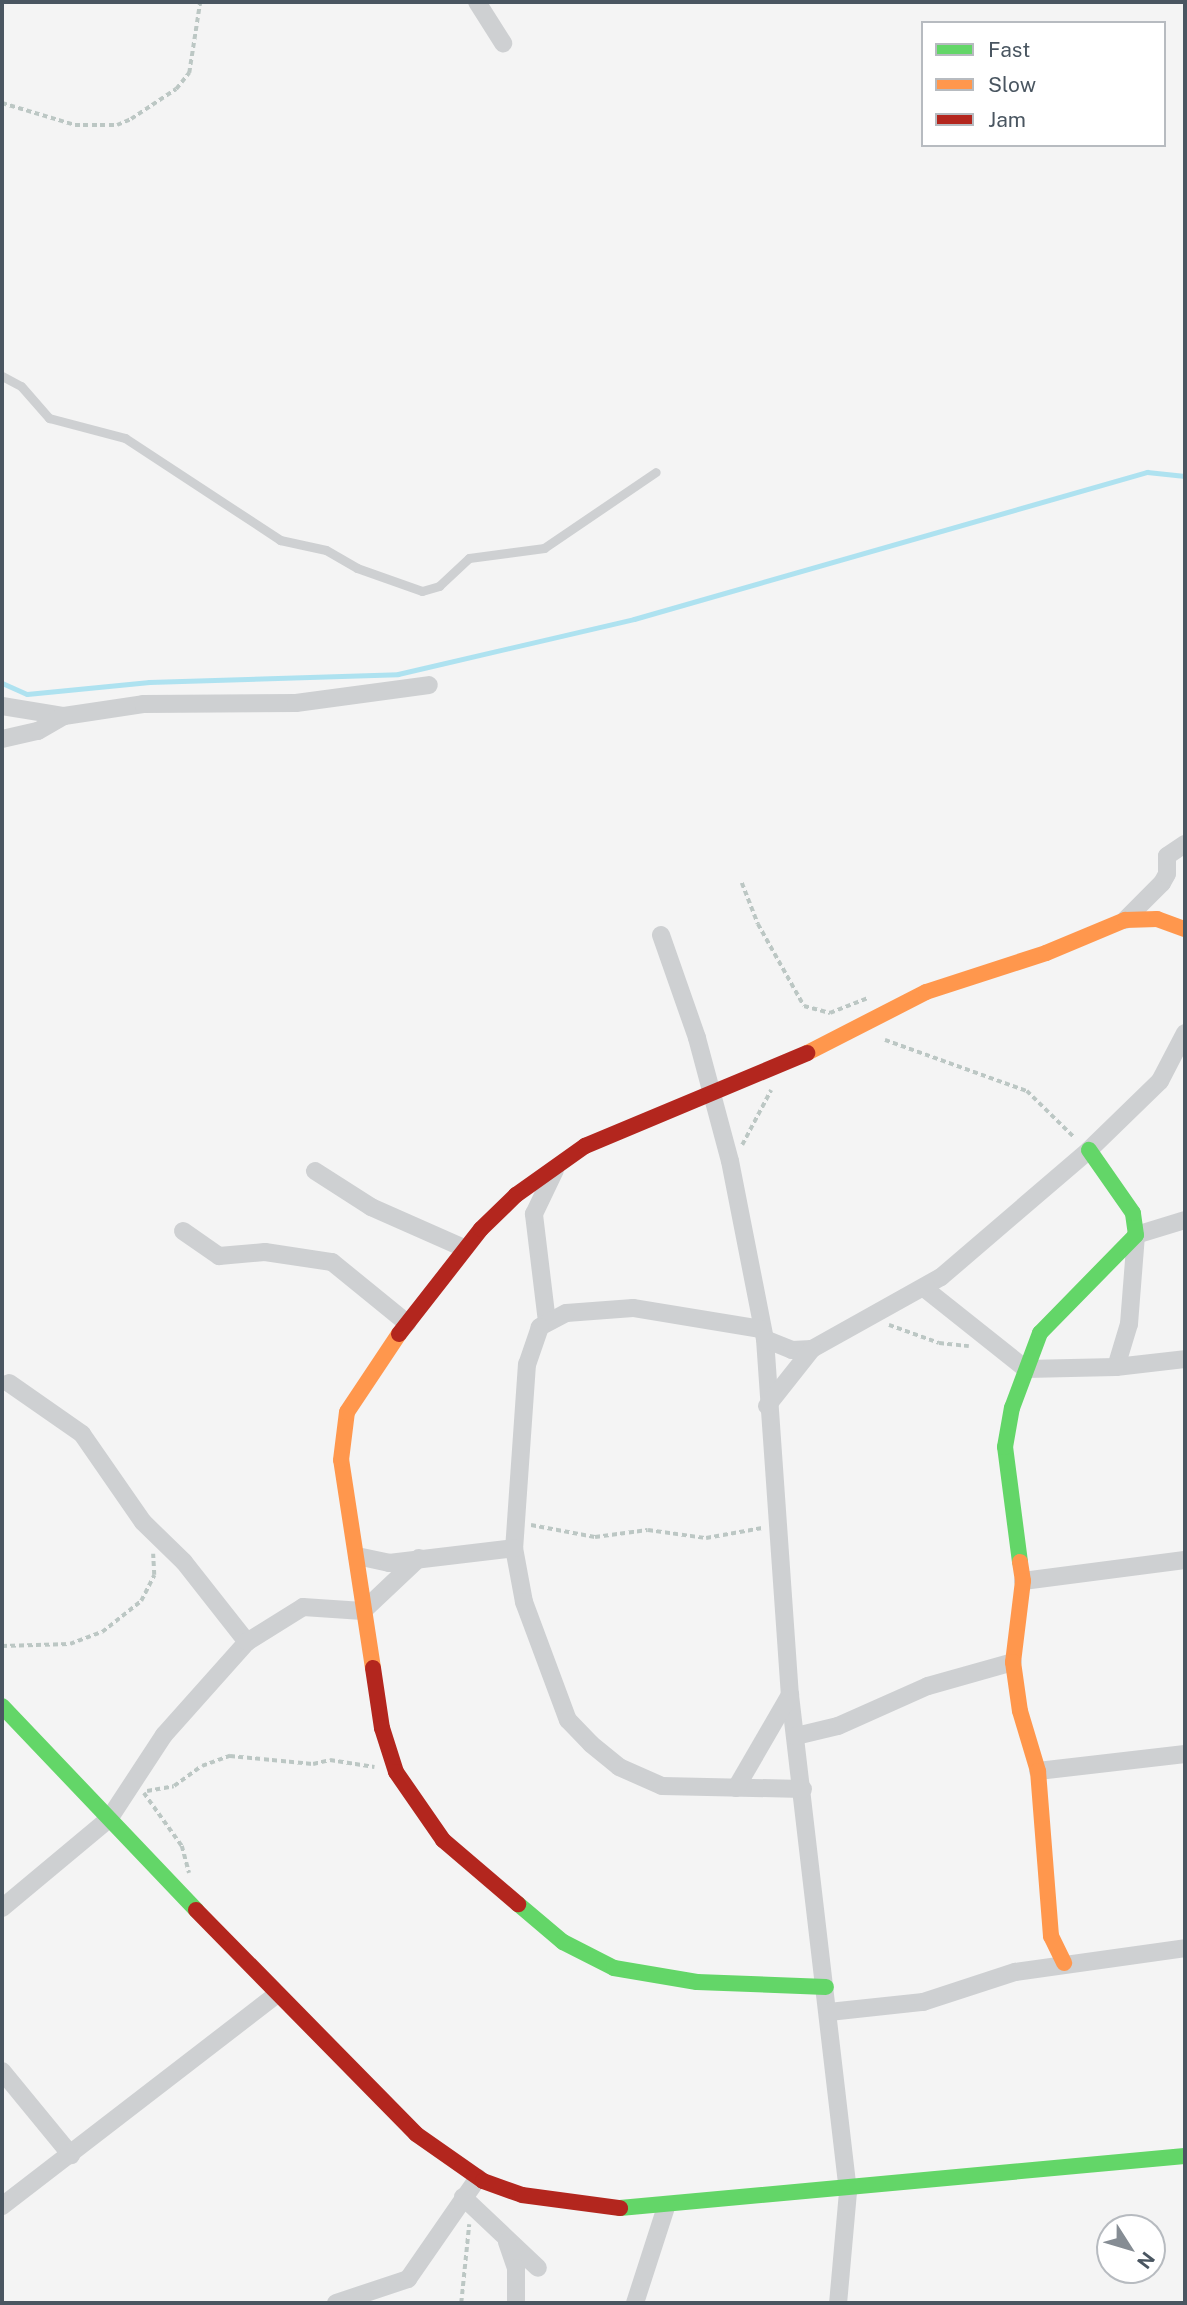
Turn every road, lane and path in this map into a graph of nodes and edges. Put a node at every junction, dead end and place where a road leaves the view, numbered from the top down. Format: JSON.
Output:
{"nodes":[{"id":1,"x":200,"y":2,"type":"edge"},
{"id":2,"x":477,"y":2,"type":"edge"},
{"id":3,"x":503,"y":43,"type":"dead end"},
{"id":4,"x":2,"y":103,"type":"edge"},
{"id":5,"x":2,"y":376,"type":"edge"},
{"id":6,"x":656,"y":472,"type":"dead end"},
{"id":7,"x":429,"y":685,"type":"dead end"},
{"id":8,"x":2,"y":706,"type":"edge"},
{"id":9,"x":64,"y":716,"type":"junction"},
{"id":10,"x":2,"y":739,"type":"edge"},
{"id":11,"x":1185,"y":844,"type":"edge"},
{"id":12,"x":742,"y":883,"type":"dead end"},
{"id":13,"x":1125,"y":920,"type":"junction"},
{"id":14,"x":1185,"y":929,"type":"edge"},
{"id":15,"x":661,"y":935,"type":"dead end"},
{"id":16,"x":877,"y":996,"type":"dead end"},
{"id":17,"x":866,"y":1027,"type":"junction"},
{"id":18,"x":1185,"y":1033,"type":"edge"},
{"id":19,"x":776,"y":1084,"type":"dead end"},
{"id":20,"x":711,"y":1094,"type":"junction"},
{"id":21,"x":1089,"y":1150,"type":"junction"},
{"id":22,"x":730,"y":1161,"type":"junction"},
{"id":23,"x":558,"y":1163,"type":"junction"},
{"id":24,"x":315,"y":1171,"type":"dead end"},
{"id":25,"x":1185,"y":1220,"type":"edge"},
{"id":26,"x":183,"y":1231,"type":"dead end"},
{"id":27,"x":1136,"y":1235,"type":"junction"},
{"id":28,"x":464,"y":1248,"type":"junction"},
{"id":29,"x":924,"y":1288,"type":"junction"},
{"id":30,"x":873,"y":1318,"type":"junction"},
{"id":31,"x":547,"y":1322,"type":"junction"},
{"id":32,"x":407,"y":1323,"type":"junction"},
{"id":33,"x":763,"y":1334,"type":"junction"},
{"id":34,"x":996,"y":1348,"type":"junction"},
{"id":35,"x":812,"y":1349,"type":"junction"},
{"id":36,"x":1185,"y":1359,"type":"edge"},
{"id":37,"x":1116,"y":1367,"type":"junction"},
{"id":38,"x":1026,"y":1369,"type":"junction"},
{"id":39,"x":9,"y":1383,"type":"dead end"},
{"id":40,"x":767,"y":1406,"type":"junction"},
{"id":41,"x":779,"y":1524,"type":"junction"},
{"id":42,"x":515,"y":1526,"type":"junction"},
{"id":43,"x":158,"y":1539,"type":"junction"},
{"id":44,"x":514,"y":1548,"type":"junction"},
{"id":45,"x":357,"y":1556,"type":"junction"},
{"id":46,"x":419,"y":1558,"type":"junction"},
{"id":47,"x":1185,"y":1560,"type":"edge"},
{"id":48,"x":1023,"y":1581,"type":"junction"},
{"id":49,"x":363,"y":1611,"type":"junction"},
{"id":50,"x":247,"y":1642,"type":"junction"},
{"id":51,"x":2,"y":1646,"type":"edge"},
{"id":52,"x":1013,"y":1662,"type":"junction"},
{"id":53,"x":790,"y":1695,"type":"junction"},
{"id":54,"x":2,"y":1706,"type":"edge"},
{"id":55,"x":796,"y":1736,"type":"junction"},
{"id":56,"x":1185,"y":1754,"type":"edge"},
{"id":57,"x":1038,"y":1770,"type":"junction"},
{"id":58,"x":396,"y":1773,"type":"junction"},
{"id":59,"x":736,"y":1788,"type":"junction"},
{"id":60,"x":803,"y":1788,"type":"junction"},
{"id":61,"x":135,"y":1792,"type":"junction"},
{"id":62,"x":109,"y":1819,"type":"junction"},
{"id":63,"x":192,"y":1884,"type":"dead end"},
{"id":64,"x":2,"y":1908,"type":"edge"},
{"id":65,"x":1185,"y":1948,"type":"edge"},
{"id":66,"x":1065,"y":1964,"type":"junction"},
{"id":67,"x":827,"y":1987,"type":"junction"},
{"id":68,"x":275,"y":1995,"type":"junction"},
{"id":69,"x":829,"y":2012,"type":"junction"},
{"id":70,"x":2,"y":2071,"type":"edge"},
{"id":71,"x":71,"y":2155,"type":"junction"},
{"id":72,"x":1185,"y":2156,"type":"edge"},
{"id":73,"x":478,"y":2178,"type":"junction"},
{"id":74,"x":848,"y":2192,"type":"junction"},
{"id":75,"x":468,"y":2201,"type":"junction"},
{"id":76,"x":2,"y":2206,"type":"edge"},
{"id":77,"x":666,"y":2207,"type":"junction"},
{"id":78,"x":506,"y":2237,"type":"junction"},
{"id":79,"x":538,"y":2269,"type":"dead end"},
{"id":80,"x":336,"y":2303,"type":"edge"},
{"id":81,"x":461,"y":2303,"type":"edge"},
{"id":82,"x":516,"y":2303,"type":"edge"},
{"id":83,"x":635,"y":2303,"type":"edge"},
{"id":84,"x":838,"y":2303,"type":"edge"}],
"edges":[{"from":1,"to":4,"type":"path"},
{"from":2,"to":3,"type":"street"},
{"from":5,"to":6,"type":"lane"},
{"from":7,"to":9,"type":"street"},
{"from":8,"to":9,"type":"street"},
{"from":9,"to":10,"type":"street"},
{"from":11,"to":13,"type":"street"},
{"from":12,"to":16,"type":"path"},
{"from":13,"to":14,"type":"street"},
{"from":13,"to":17,"type":"street"},
{"from":15,"to":20,"type":"street"},
{"from":17,"to":20,"type":"street"},
{"from":17,"to":21,"type":"path"},
{"from":18,"to":21,"type":"street"},
{"from":19,"to":22,"type":"path"},
{"from":20,"to":22,"type":"street"},
{"from":20,"to":23,"type":"street"},
{"from":21,"to":27,"type":"street"},
{"from":21,"to":29,"type":"street"},
{"from":22,"to":33,"type":"street"},
{"from":23,"to":28,"type":"street"},
{"from":23,"to":31,"type":"street"},
{"from":24,"to":28,"type":"street"},
{"from":25,"to":27,"type":"street"},
{"from":26,"to":32,"type":"street"},
{"from":27,"to":37,"type":"street"},
{"from":27,"to":38,"type":"street"},
{"from":28,"to":32,"type":"street"},
{"from":29,"to":30,"type":"street"},
{"from":29,"to":34,"type":"street"},
{"from":30,"to":34,"type":"path"},
{"from":30,"to":35,"type":"street"},
{"from":31,"to":33,"type":"street"},
{"from":31,"to":42,"type":"street"},
{"from":32,"to":45,"type":"street"},
{"from":33,"to":35,"type":"street"},
{"from":33,"to":40,"type":"street"},
{"from":34,"to":38,"type":"street"},
{"from":35,"to":40,"type":"street"},
{"from":36,"to":37,"type":"street"},
{"from":37,"to":38,"type":"street"},
{"from":38,"to":48,"type":"street"},
{"from":39,"to":43,"type":"street"},
{"from":40,"to":41,"type":"street"},
{"from":41,"to":42,"type":"path"},
{"from":41,"to":53,"type":"street"},
{"from":42,"to":44,"type":"street"},
{"from":43,"to":50,"type":"street"},
{"from":43,"to":51,"type":"path"},
{"from":44,"to":46,"type":"street"},
{"from":44,"to":59,"type":"street"},
{"from":45,"to":46,"type":"street"},
{"from":45,"to":49,"type":"street"},
{"from":46,"to":49,"type":"street"},
{"from":47,"to":48,"type":"street"},
{"from":48,"to":52,"type":"street"},
{"from":49,"to":50,"type":"street"},
{"from":49,"to":58,"type":"street"},
{"from":50,"to":61,"type":"street"},
{"from":52,"to":55,"type":"street"},
{"from":52,"to":57,"type":"street"},
{"from":53,"to":55,"type":"street"},
{"from":53,"to":59,"type":"street"},
{"from":54,"to":62,"type":"street"},
{"from":55,"to":60,"type":"street"},
{"from":56,"to":57,"type":"street"},
{"from":57,"to":66,"type":"street"},
{"from":58,"to":61,"type":"path"},
{"from":58,"to":67,"type":"street"},
{"from":59,"to":60,"type":"street"},
{"from":60,"to":67,"type":"street"},
{"from":61,"to":62,"type":"street"},
{"from":61,"to":63,"type":"path"},
{"from":62,"to":64,"type":"street"},
{"from":62,"to":68,"type":"street"},
{"from":65,"to":66,"type":"street"},
{"from":66,"to":69,"type":"street"},
{"from":67,"to":69,"type":"street"},
{"from":68,"to":71,"type":"street"},
{"from":68,"to":73,"type":"street"},
{"from":69,"to":74,"type":"street"},
{"from":70,"to":71,"type":"street"},
{"from":71,"to":76,"type":"street"},
{"from":72,"to":74,"type":"street"},
{"from":73,"to":75,"type":"street"},
{"from":73,"to":77,"type":"street"},
{"from":74,"to":77,"type":"street"},
{"from":74,"to":84,"type":"street"},
{"from":75,"to":78,"type":"street"},
{"from":75,"to":80,"type":"street"},
{"from":75,"to":81,"type":"path"},
{"from":77,"to":83,"type":"street"},
{"from":78,"to":79,"type":"street"},
{"from":78,"to":82,"type":"street"}]}
